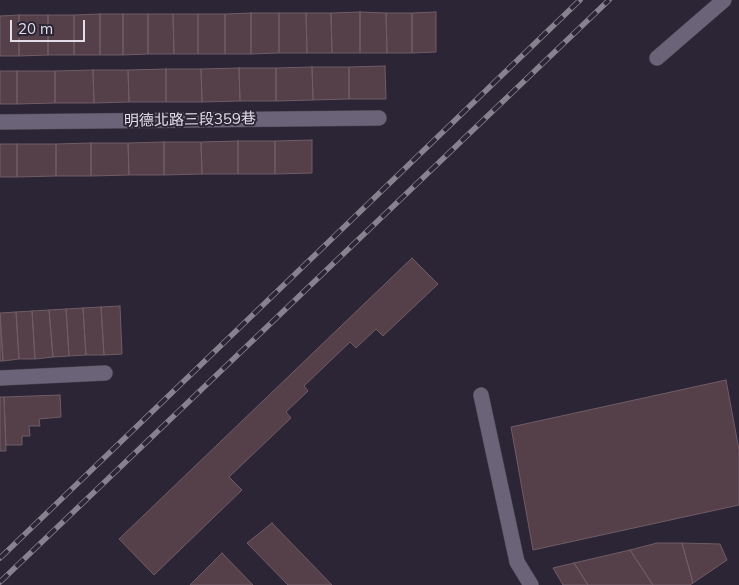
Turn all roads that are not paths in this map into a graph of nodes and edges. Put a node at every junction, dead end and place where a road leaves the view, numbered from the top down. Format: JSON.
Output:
{"nodes":[{"id":1,"x":724,"y":0,"type":"edge"},
{"id":2,"x":657,"y":58,"type":"dead end"},
{"id":3,"x":379,"y":118,"type":"dead end"},
{"id":4,"x":0,"y":122,"type":"edge"},
{"id":5,"x":105,"y":373,"type":"dead end"},
{"id":6,"x":0,"y":378,"type":"edge"},
{"id":7,"x":481,"y":395,"type":"dead end"},
{"id":8,"x":531,"y":585,"type":"edge"}],
"edges":[{"from":1,"to":2,"type":"street"},
{"from":3,"to":4,"type":"street","name":"明德北路三段359巷"},
{"from":5,"to":6,"type":"street"},
{"from":7,"to":8,"type":"street"}]}
